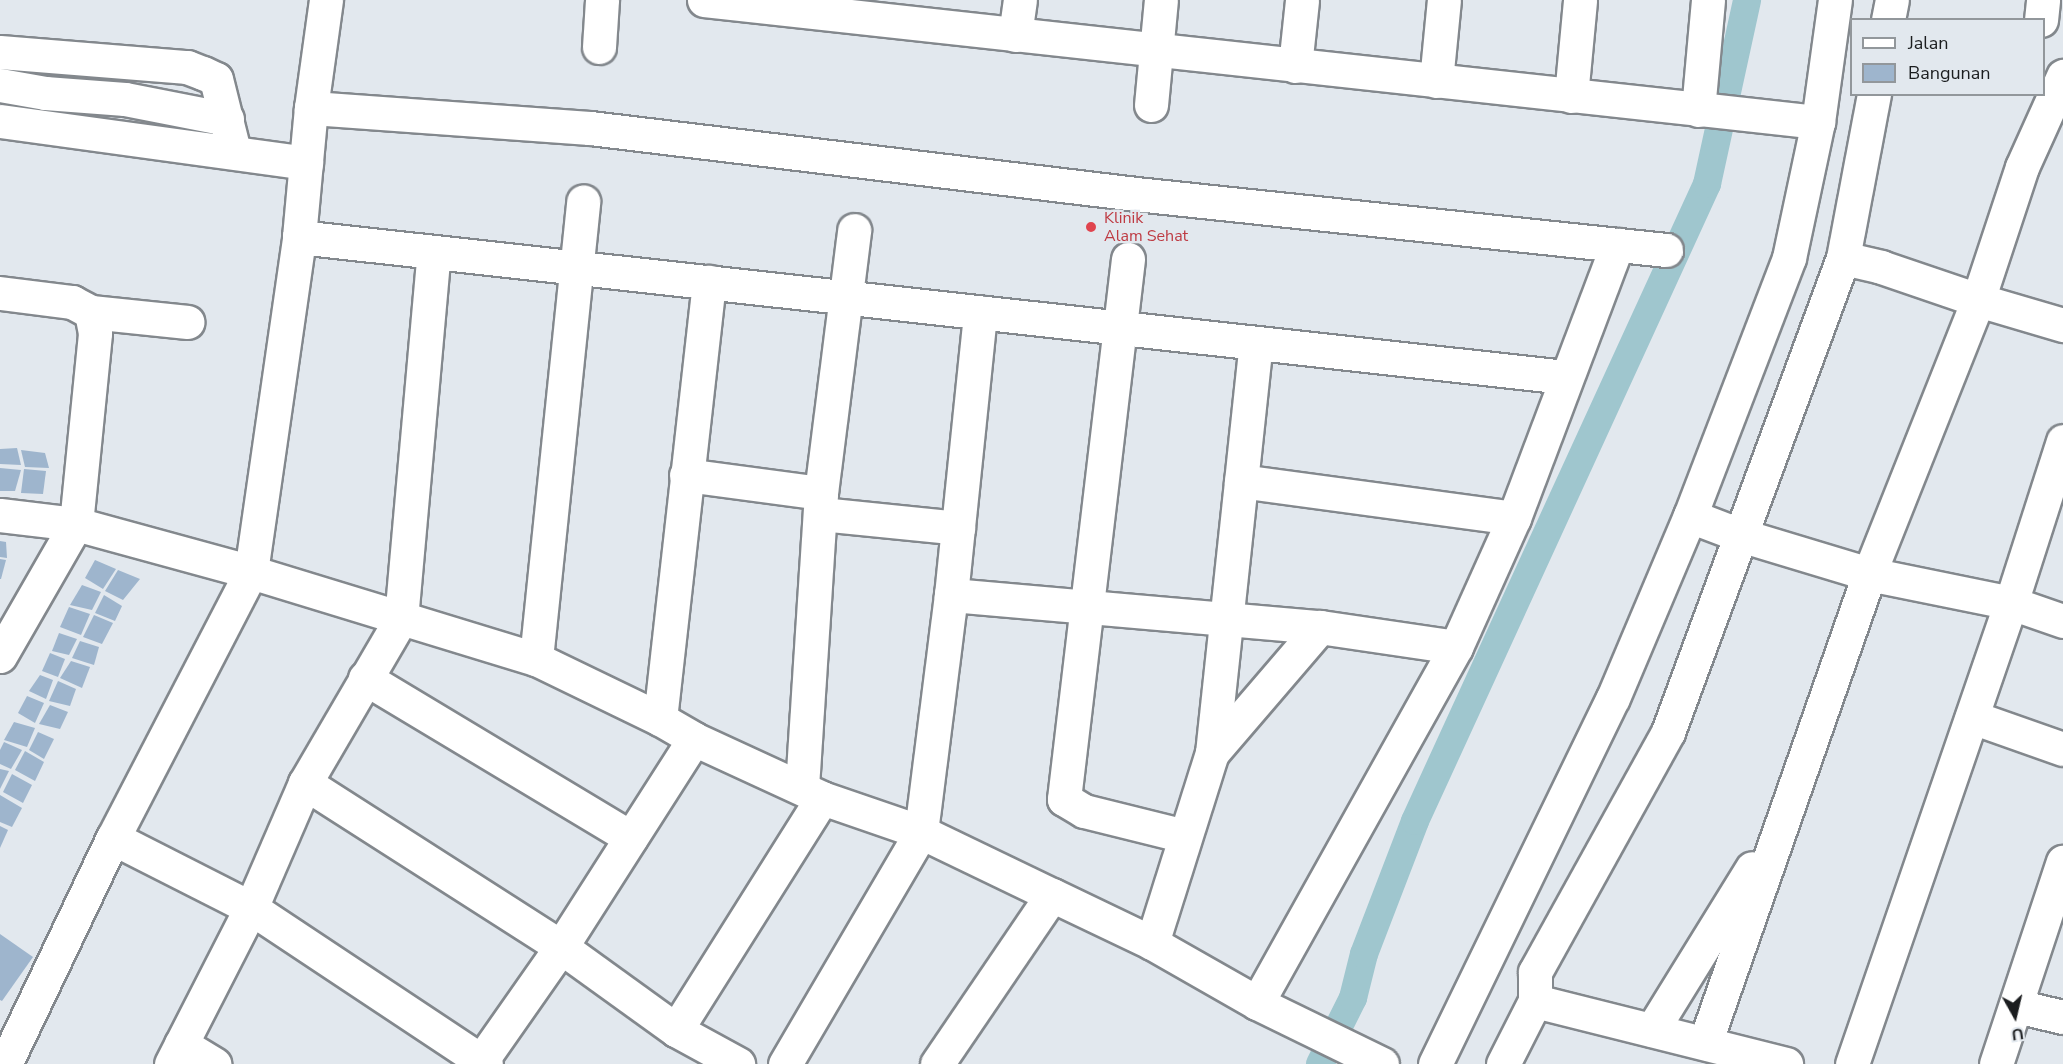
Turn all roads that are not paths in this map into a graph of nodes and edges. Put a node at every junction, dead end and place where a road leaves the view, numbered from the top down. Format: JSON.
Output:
{"nodes":[{"id":1,"x":326,"y":0,"type":"edge"},
{"id":2,"x":602,"y":0,"type":"edge"},
{"id":3,"x":704,"y":0,"type":"edge"},
{"id":4,"x":1020,"y":0,"type":"edge"},
{"id":5,"x":1161,"y":0,"type":"edge"},
{"id":6,"x":1302,"y":0,"type":"edge"},
{"id":7,"x":1444,"y":0,"type":"edge"},
{"id":8,"x":1580,"y":0,"type":"edge"},
{"id":9,"x":1708,"y":0,"type":"edge"},
{"id":10,"x":1835,"y":0,"type":"edge"},
{"id":11,"x":1892,"y":0,"type":"edge"},
{"id":12,"x":2043,"y":0,"type":"edge"},
{"id":13,"x":746,"y":2,"type":"edge"},
{"id":14,"x":882,"y":10,"type":"edge"},
{"id":15,"x":1888,"y":18,"type":"edge"},
{"id":16,"x":2041,"y":18,"type":"edge"},
{"id":17,"x":1015,"y":35,"type":"junction"},
{"id":18,"x":599,"y":47,"type":"dead end"},
{"id":19,"x":1156,"y":50,"type":"junction"},
{"id":20,"x":0,"y":52,"type":"edge"},
{"id":21,"x":1295,"y":66,"type":"junction"},
{"id":22,"x":2063,"y":76,"type":"edge"},
{"id":23,"x":1436,"y":81,"type":"junction"},
{"id":24,"x":0,"y":85,"type":"edge"},
{"id":25,"x":1571,"y":96,"type":"junction"},
{"id":26,"x":1874,"y":96,"type":"edge"},
{"id":27,"x":2031,"y":96,"type":"edge"},
{"id":28,"x":1151,"y":105,"type":"dead end"},
{"id":29,"x":311,"y":108,"type":"junction"},
{"id":30,"x":1714,"y":111,"type":"junction"},
{"id":31,"x":227,"y":119,"type":"junction"},
{"id":32,"x":0,"y":121,"type":"edge"},
{"id":33,"x":1818,"y":122,"type":"junction"},
{"id":34,"x":234,"y":151,"type":"junction"},
{"id":35,"x":306,"y":163,"type":"junction"},
{"id":36,"x":2022,"y":167,"type":"junction"},
{"id":37,"x":583,"y":201,"type":"dead end"},
{"id":38,"x":854,"y":230,"type":"dead end"},
{"id":39,"x":299,"y":237,"type":"junction"},
{"id":40,"x":1617,"y":245,"type":"junction"},
{"id":41,"x":1666,"y":250,"type":"dead end"},
{"id":42,"x":434,"y":252,"type":"junction"},
{"id":43,"x":1843,"y":258,"type":"junction"},
{"id":44,"x":1128,"y":259,"type":"dead end"},
{"id":45,"x":577,"y":267,"type":"junction"},
{"id":46,"x":709,"y":282,"type":"junction"},
{"id":47,"x":0,"y":293,"type":"edge"},
{"id":48,"x":846,"y":297,"type":"junction"},
{"id":49,"x":1978,"y":300,"type":"junction"},
{"id":50,"x":91,"y":312,"type":"junction"},
{"id":51,"x":980,"y":312,"type":"junction"},
{"id":52,"x":187,"y":322,"type":"dead end"},
{"id":53,"x":2063,"y":325,"type":"edge"},
{"id":54,"x":1120,"y":328,"type":"junction"},
{"id":55,"x":1256,"y":343,"type":"junction"},
{"id":56,"x":1565,"y":377,"type":"junction"},
{"id":57,"x":2063,"y":441,"type":"edge"},
{"id":58,"x":686,"y":475,"type":"junction"},
{"id":59,"x":1241,"y":481,"type":"junction"},
{"id":60,"x":821,"y":504,"type":"junction"},
{"id":61,"x":0,"y":515,"type":"edge"},
{"id":62,"x":1690,"y":516,"type":"junction"},
{"id":63,"x":1514,"y":518,"type":"junction"},
{"id":64,"x":76,"y":524,"type":"junction"},
{"id":65,"x":958,"y":528,"type":"junction"},
{"id":66,"x":1740,"y":535,"type":"junction"},
{"id":67,"x":250,"y":572,"type":"junction"},
{"id":68,"x":1869,"y":574,"type":"junction"},
{"id":69,"x":951,"y":595,"type":"junction"},
{"id":70,"x":2011,"y":603,"type":"junction"},
{"id":71,"x":1087,"y":606,"type":"junction"},
{"id":72,"x":1226,"y":618,"type":"junction"},
{"id":73,"x":401,"y":619,"type":"junction"},
{"id":74,"x":2063,"y":621,"type":"edge"},
{"id":75,"x":1320,"y":627,"type":"junction"},
{"id":76,"x":1456,"y":647,"type":"junction"},
{"id":77,"x":0,"y":654,"type":"edge"},
{"id":78,"x":536,"y":659,"type":"junction"},
{"id":79,"x":365,"y":678,"type":"junction"},
{"id":80,"x":1972,"y":717,"type":"junction"},
{"id":81,"x":660,"y":719,"type":"junction"},
{"id":82,"x":694,"y":739,"type":"junction"},
{"id":83,"x":2063,"y":749,"type":"edge"},
{"id":84,"x":1212,"y":753,"type":"junction"},
{"id":85,"x":305,"y":783,"type":"junction"},
{"id":86,"x":812,"y":793,"type":"junction"},
{"id":87,"x":1785,"y":815,"type":"junction"},
{"id":88,"x":921,"y":832,"type":"junction"},
{"id":89,"x":1185,"y":836,"type":"junction"},
{"id":90,"x":113,"y":838,"type":"junction"},
{"id":91,"x":631,"y":838,"type":"junction"},
{"id":92,"x":2061,"y":874,"type":"edge"},
{"id":93,"x":1052,"y":895,"type":"junction"},
{"id":94,"x":251,"y":908,"type":"junction"},
{"id":95,"x":1152,"y":943,"type":"junction"},
{"id":96,"x":561,"y":947,"type":"junction"},
{"id":97,"x":1535,"y":1001,"type":"junction"},
{"id":98,"x":1257,"y":1003,"type":"junction"},
{"id":99,"x":2016,"y":1006,"type":"junction"},
{"id":100,"x":2063,"y":1017,"type":"edge"},
{"id":101,"x":676,"y":1030,"type":"junction"},
{"id":102,"x":1652,"y":1030,"type":"junction"},
{"id":103,"x":1705,"y":1043,"type":"junction"},
{"id":104,"x":176,"y":1054,"type":"edge"},
{"id":105,"x":482,"y":1063,"type":"edge"},
{"id":106,"x":5,"y":1064,"type":"edge"},
{"id":107,"x":214,"y":1064,"type":"edge"},
{"id":108,"x":738,"y":1064,"type":"edge"},
{"id":109,"x":785,"y":1064,"type":"edge"},
{"id":110,"x":937,"y":1064,"type":"edge"},
{"id":111,"x":1382,"y":1064,"type":"edge"},
{"id":112,"x":1435,"y":1064,"type":"edge"},
{"id":113,"x":1503,"y":1064,"type":"edge"},
{"id":114,"x":1786,"y":1064,"type":"edge"},
{"id":115,"x":1852,"y":1064,"type":"edge"},
{"id":116,"x":1996,"y":1064,"type":"edge"}],
"edges":[{"from":1,"to":29,"type":"street"},
{"from":2,"to":18,"type":"street"},
{"from":3,"to":13,"type":"street"},
{"from":4,"to":17,"type":"street"},
{"from":5,"to":19,"type":"street"},
{"from":6,"to":21,"type":"street"},
{"from":7,"to":23,"type":"street"},
{"from":8,"to":25,"type":"street"},
{"from":9,"to":30,"type":"street"},
{"from":10,"to":33,"type":"street"},
{"from":11,"to":15,"type":"street"},
{"from":12,"to":16,"type":"street"},
{"from":13,"to":14,"type":"street"},
{"from":14,"to":17,"type":"street"},
{"from":17,"to":19,"type":"street"},
{"from":19,"to":21,"type":"street"},
{"from":19,"to":28,"type":"street"},
{"from":20,"to":31,"type":"street"},
{"from":21,"to":23,"type":"street"},
{"from":22,"to":36,"type":"street"},
{"from":23,"to":25,"type":"street"},
{"from":24,"to":31,"type":"street"},
{"from":25,"to":30,"type":"street"},
{"from":26,"to":43,"type":"street"},
{"from":27,"to":36,"type":"street"},
{"from":29,"to":35,"type":"street"},
{"from":29,"to":40,"type":"street"},
{"from":30,"to":33,"type":"street"},
{"from":31,"to":34,"type":"street"},
{"from":32,"to":34,"type":"street"},
{"from":33,"to":62,"type":"street"},
{"from":34,"to":35,"type":"street"},
{"from":35,"to":39,"type":"street"},
{"from":36,"to":49,"type":"street"},
{"from":37,"to":45,"type":"street"},
{"from":38,"to":48,"type":"street"},
{"from":39,"to":42,"type":"street"},
{"from":39,"to":67,"type":"street"},
{"from":40,"to":41,"type":"street"},
{"from":40,"to":56,"type":"street"},
{"from":42,"to":45,"type":"street"},
{"from":42,"to":73,"type":"street"},
{"from":43,"to":49,"type":"street"},
{"from":43,"to":66,"type":"street"},
{"from":44,"to":54,"type":"street"},
{"from":45,"to":46,"type":"street"},
{"from":45,"to":78,"type":"street"},
{"from":46,"to":48,"type":"street"},
{"from":46,"to":58,"type":"street"},
{"from":47,"to":50,"type":"street"},
{"from":48,"to":51,"type":"street"},
{"from":48,"to":60,"type":"street"},
{"from":49,"to":53,"type":"street"},
{"from":49,"to":68,"type":"street"},
{"from":50,"to":52,"type":"street"},
{"from":50,"to":64,"type":"street"},
{"from":51,"to":54,"type":"street"},
{"from":51,"to":65,"type":"street"},
{"from":54,"to":55,"type":"street"},
{"from":54,"to":71,"type":"street"},
{"from":55,"to":56,"type":"street"},
{"from":55,"to":59,"type":"street"},
{"from":56,"to":63,"type":"street"},
{"from":57,"to":70,"type":"street"},
{"from":58,"to":60,"type":"street"},
{"from":58,"to":81,"type":"street"},
{"from":59,"to":63,"type":"street"},
{"from":59,"to":72,"type":"street"},
{"from":60,"to":65,"type":"street"},
{"from":60,"to":86,"type":"street"},
{"from":61,"to":64,"type":"street"},
{"from":62,"to":66,"type":"street"},
{"from":62,"to":112,"type":"street"},
{"from":63,"to":76,"type":"street"},
{"from":64,"to":67,"type":"street"},
{"from":64,"to":77,"type":"street"},
{"from":65,"to":69,"type":"street"},
{"from":66,"to":68,"type":"street"},
{"from":66,"to":97,"type":"street"},
{"from":67,"to":73,"type":"street"},
{"from":67,"to":90,"type":"street"},
{"from":68,"to":70,"type":"street"},
{"from":68,"to":87,"type":"street"},
{"from":69,"to":71,"type":"street"},
{"from":69,"to":88,"type":"street"},
{"from":70,"to":74,"type":"street"},
{"from":70,"to":80,"type":"street"},
{"from":71,"to":72,"type":"street"},
{"from":71,"to":89,"type":"street"},
{"from":72,"to":75,"type":"street"},
{"from":72,"to":84,"type":"street"},
{"from":73,"to":78,"type":"street"},
{"from":73,"to":79,"type":"street"},
{"from":75,"to":76,"type":"street"},
{"from":75,"to":84,"type":"street"},
{"from":76,"to":98,"type":"street"},
{"from":78,"to":81,"type":"street"},
{"from":79,"to":85,"type":"street"},
{"from":79,"to":91,"type":"street"},
{"from":80,"to":83,"type":"street"},
{"from":80,"to":115,"type":"street"},
{"from":81,"to":82,"type":"street"},
{"from":82,"to":86,"type":"street"},
{"from":82,"to":91,"type":"street"},
{"from":84,"to":89,"type":"street"},
{"from":85,"to":94,"type":"street"},
{"from":85,"to":96,"type":"street"},
{"from":86,"to":88,"type":"street"},
{"from":86,"to":101,"type":"street"},
{"from":87,"to":102,"type":"street"},
{"from":87,"to":103,"type":"street"},
{"from":88,"to":93,"type":"street"},
{"from":88,"to":109,"type":"street"},
{"from":89,"to":95,"type":"street"},
{"from":90,"to":94,"type":"street"},
{"from":90,"to":106,"type":"street"},
{"from":91,"to":96,"type":"street"},
{"from":92,"to":99,"type":"street"},
{"from":93,"to":95,"type":"street"},
{"from":93,"to":110,"type":"street"},
{"from":94,"to":104,"type":"street"},
{"from":94,"to":105,"type":"street"},
{"from":95,"to":98,"type":"street"},
{"from":96,"to":101,"type":"street"},
{"from":96,"to":105,"type":"street"},
{"from":97,"to":102,"type":"street"},
{"from":97,"to":113,"type":"street"},
{"from":98,"to":111,"type":"street"},
{"from":99,"to":100,"type":"street"},
{"from":99,"to":116,"type":"street"},
{"from":101,"to":108,"type":"street"},
{"from":102,"to":103,"type":"street"},
{"from":103,"to":114,"type":"street"},
{"from":104,"to":107,"type":"street"}]}
